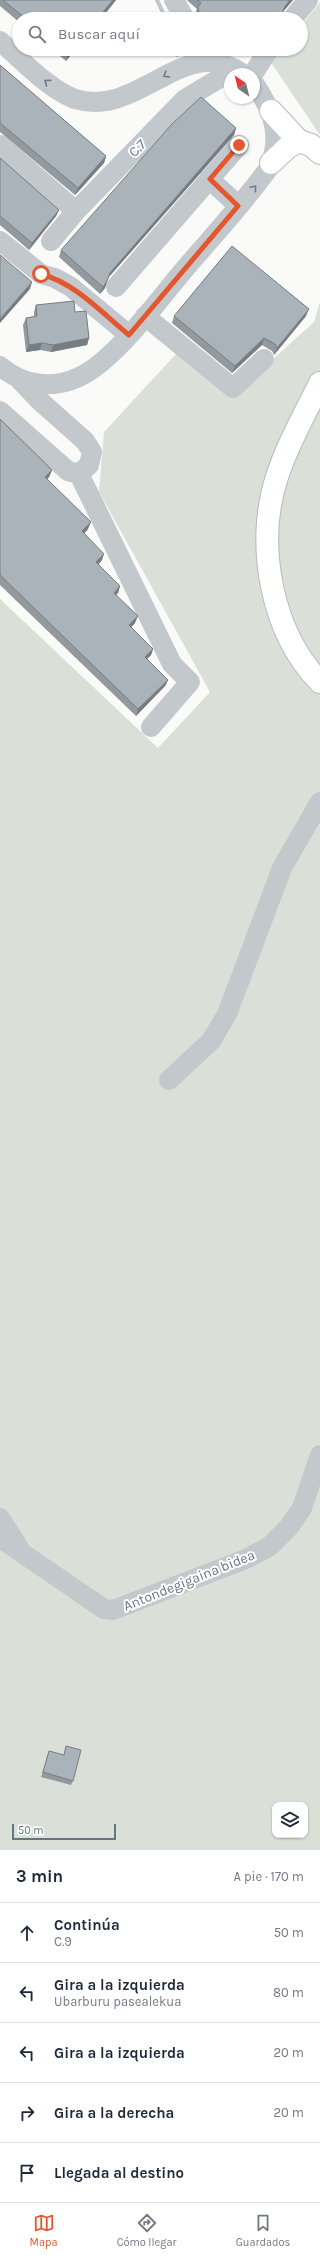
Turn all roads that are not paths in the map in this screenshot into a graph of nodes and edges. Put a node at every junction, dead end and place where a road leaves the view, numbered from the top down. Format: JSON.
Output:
{"nodes":[{"id":1,"x":174,"y":0,"type":"edge"},
{"id":2,"x":308,"y":0,"type":"edge"},
{"id":3,"x":181,"y":12,"type":"edge"},
{"id":4,"x":298,"y":12,"type":"edge"},
{"id":5,"x":0,"y":41,"type":"edge"},
{"id":6,"x":12,"y":51,"type":"edge"},
{"id":7,"x":18,"y":56,"type":"edge"},
{"id":8,"x":198,"y":56,"type":"edge"},
{"id":9,"x":203,"y":56,"type":"edge"},
{"id":10,"x":261,"y":56,"type":"edge"},
{"id":11,"x":235,"y":68,"type":"edge"},
{"id":12,"x":248,"y":68,"type":"edge"},
{"id":13,"x":224,"y":81,"type":"edge"},
{"id":14,"x":260,"y":93,"type":"edge"},
{"id":15,"x":271,"y":111,"type":"junction"},
{"id":16,"x":299,"y":141,"type":"junction"},
{"id":17,"x":0,"y":145,"type":"edge"},
{"id":18,"x":239,"y":145,"type":"dead end"},
{"id":19,"x":320,"y":153,"type":"edge"},
{"id":20,"x":271,"y":164,"type":"junction"},
{"id":21,"x":210,"y":179,"type":"junction"},
{"id":22,"x":238,"y":206,"type":"junction"},
{"id":23,"x":76,"y":211,"type":"junction"},
{"id":24,"x":0,"y":241,"type":"edge"},
{"id":25,"x":51,"y":241,"type":"dead end"},
{"id":26,"x":116,"y":287,"type":"dead end"},
{"id":27,"x":145,"y":316,"type":"junction"},
{"id":28,"x":129,"y":335,"type":"junction"},
{"id":29,"x":264,"y":359,"type":"dead end"},
{"id":30,"x":0,"y":366,"type":"edge"},
{"id":31,"x":19,"y":379,"type":"junction"},
{"id":32,"x":320,"y":383,"type":"edge"},
{"id":33,"x":0,"y":411,"type":"edge"},
{"id":34,"x":79,"y":474,"type":"junction"},
{"id":35,"x":320,"y":682,"type":"edge"},
{"id":36,"x":151,"y":727,"type":"dead end"},
{"id":37,"x":320,"y":802,"type":"edge"},
{"id":38,"x":169,"y":1080,"type":"dead end"},
{"id":39,"x":320,"y":1455,"type":"edge"},
{"id":40,"x":0,"y":1518,"type":"edge"},
{"id":41,"x":0,"y":1538,"type":"edge"},
{"id":42,"x":22,"y":1553,"type":"junction"}],
"edges":[{"from":1,"to":3,"type":"street"},
{"from":2,"to":4,"type":"street"},
{"from":6,"to":5,"type":"street","one_way":true},
{"from":8,"to":7,"type":"street","one_way":true},
{"from":9,"to":11,"type":"street"},
{"from":10,"to":12,"type":"street"},
{"from":13,"to":23,"type":"street","name":"C.7"},
{"from":14,"to":15,"type":"street"},
{"from":15,"to":16,"type":"main road"},
{"from":15,"to":20,"type":"street"},
{"from":16,"to":19,"type":"main road"},
{"from":16,"to":20,"type":"main road"},
{"from":17,"to":23,"type":"street"},
{"from":18,"to":21,"type":"street"},
{"from":22,"to":20,"type":"street","one_way":true},
{"from":21,"to":22,"type":"street"},
{"from":21,"to":26,"type":"street"},
{"from":22,"to":27,"type":"street"},
{"from":23,"to":25,"type":"street","name":"C.7"},
{"from":24,"to":28,"type":"street"},
{"from":27,"to":28,"type":"street"},
{"from":27,"to":29,"type":"street"},
{"from":28,"to":31,"type":"street"},
{"from":30,"to":31,"type":"street"},
{"from":31,"to":34,"type":"street"},
{"from":32,"to":35,"type":"main road"},
{"from":33,"to":34,"type":"street"},
{"from":34,"to":36,"type":"street"},
{"from":37,"to":38,"type":"street"},
{"from":39,"to":42,"type":"street","name":"Antondegigaina bidea"},
{"from":40,"to":42,"type":"street"},
{"from":41,"to":42,"type":"street","name":"Antondegigaina bidea"}]}
